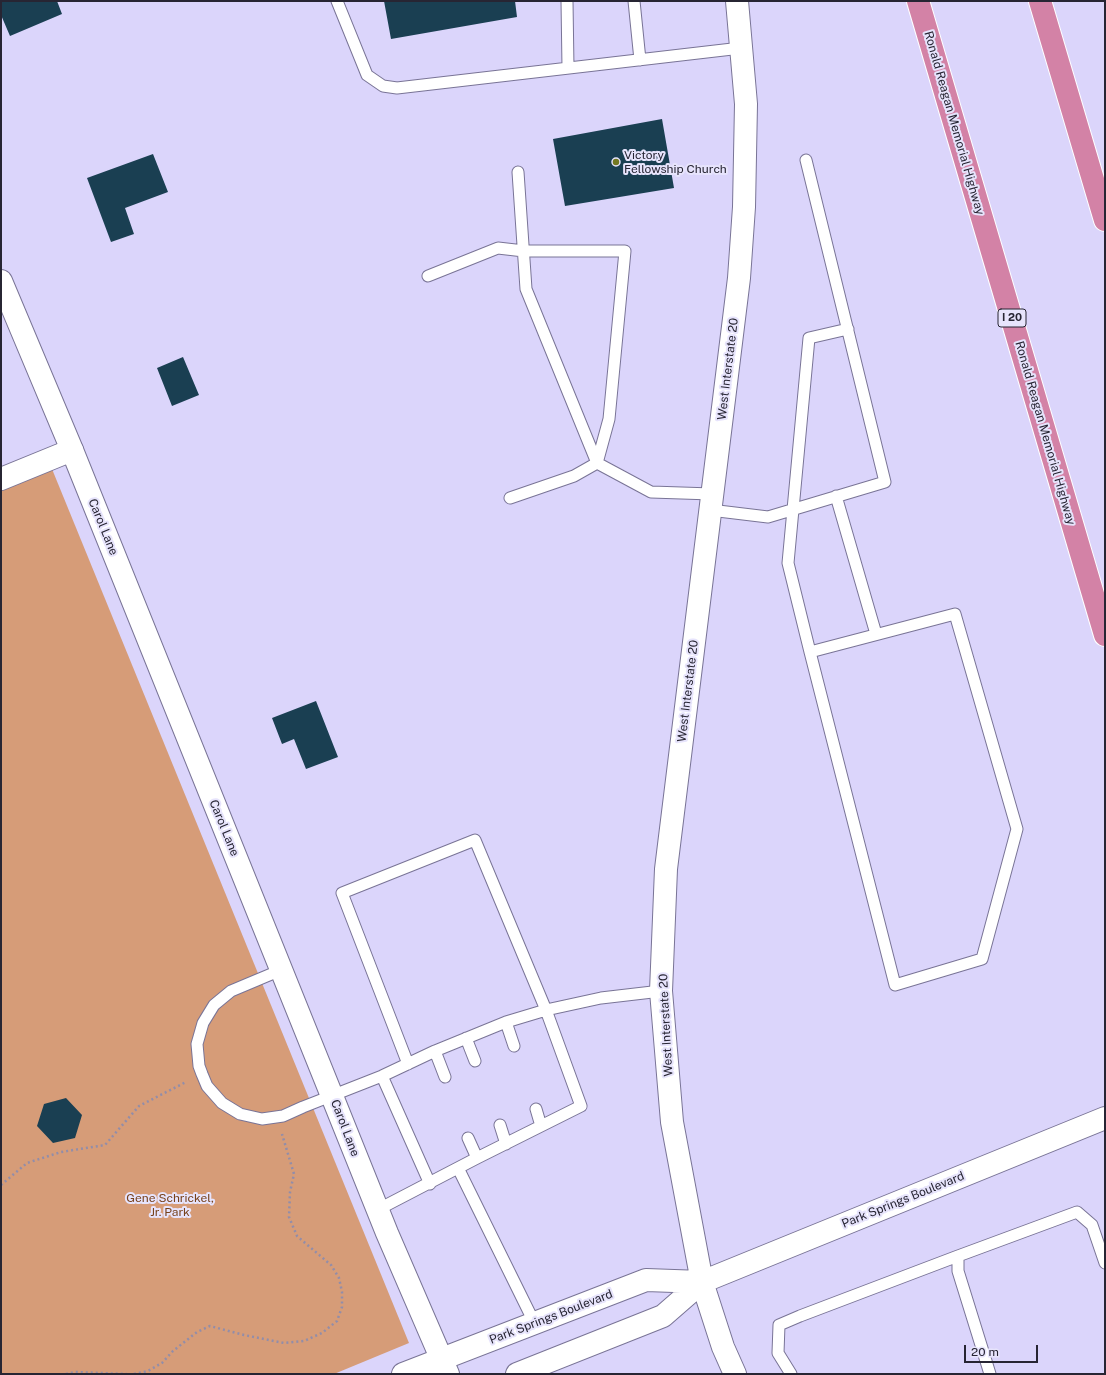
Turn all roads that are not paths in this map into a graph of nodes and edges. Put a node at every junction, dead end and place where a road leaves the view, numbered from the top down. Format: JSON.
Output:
{"nodes":[{"id":1,"x":337,"y":1,"type":"edge"},
{"id":2,"x":567,"y":1,"type":"edge"},
{"id":3,"x":634,"y":1,"type":"edge"},
{"id":4,"x":737,"y":1,"type":"edge"},
{"id":5,"x":918,"y":1,"type":"edge"},
{"id":6,"x":1040,"y":1,"type":"edge"},
{"id":7,"x":741,"y":48,"type":"junction"},
{"id":8,"x":640,"y":60,"type":"junction"},
{"id":9,"x":568,"y":68,"type":"junction"},
{"id":10,"x":806,"y":160,"type":"dead end"},
{"id":11,"x":518,"y":172,"type":"dead end"},
{"id":12,"x":1105,"y":220,"type":"edge"},
{"id":13,"x":524,"y":251,"type":"junction"},
{"id":14,"x":428,"y":276,"type":"dead end"},
{"id":15,"x":1,"y":281,"type":"edge"},
{"id":16,"x":848,"y":329,"type":"junction"},
{"id":17,"x":72,"y":450,"type":"junction"},
{"id":18,"x":597,"y":463,"type":"junction"},
{"id":19,"x":1,"y":478,"type":"edge"},
{"id":20,"x":836,"y":496,"type":"junction"},
{"id":21,"x":510,"y":498,"type":"dead end"},
{"id":22,"x":711,"y":502,"type":"junction"},
{"id":23,"x":793,"y":509,"type":"junction"},
{"id":24,"x":876,"y":634,"type":"junction"},
{"id":25,"x":1105,"y":635,"type":"edge"},
{"id":26,"x":810,"y":652,"type":"junction"},
{"id":27,"x":281,"y":970,"type":"junction"},
{"id":28,"x":661,"y":991,"type":"junction"},
{"id":29,"x":546,"y":1010,"type":"junction"},
{"id":30,"x":506,"y":1022,"type":"junction"},
{"id":31,"x":466,"y":1038,"type":"junction"},
{"id":32,"x":514,"y":1046,"type":"dead end"},
{"id":33,"x":435,"y":1051,"type":"junction"},
{"id":34,"x":475,"y":1061,"type":"dead end"},
{"id":35,"x":408,"y":1064,"type":"junction"},
{"id":36,"x":382,"y":1076,"type":"junction"},
{"id":37,"x":445,"y":1077,"type":"dead end"},
{"id":38,"x":332,"y":1096,"type":"junction"},
{"id":39,"x":536,"y":1109,"type":"dead end"},
{"id":40,"x":1105,"y":1118,"type":"edge"},
{"id":41,"x":500,"y":1125,"type":"dead end"},
{"id":42,"x":541,"y":1126,"type":"junction"},
{"id":43,"x":468,"y":1138,"type":"dead end"},
{"id":44,"x":506,"y":1144,"type":"junction"},
{"id":45,"x":477,"y":1158,"type":"junction"},
{"id":46,"x":458,"y":1168,"type":"junction"},
{"id":47,"x":430,"y":1184,"type":"junction"},
{"id":48,"x":378,"y":1210,"type":"junction"},
{"id":49,"x":958,"y":1256,"type":"junction"},
{"id":50,"x":1105,"y":1263,"type":"edge"},
{"id":51,"x":702,"y":1282,"type":"junction"},
{"id":52,"x":535,"y":1324,"type":"junction"},
{"id":53,"x":444,"y":1366,"type":"edge"},
{"id":54,"x":403,"y":1374,"type":"edge"},
{"id":55,"x":517,"y":1374,"type":"edge"},
{"id":56,"x":736,"y":1374,"type":"edge"},
{"id":57,"x":791,"y":1374,"type":"edge"},
{"id":58,"x":990,"y":1374,"type":"edge"}],
"edges":[{"from":1,"to":9,"type":"lane"},
{"from":2,"to":9,"type":"lane"},
{"from":3,"to":8,"type":"lane"},
{"from":4,"to":7,"type":"main road","name":"West Interstate 20"},
{"from":5,"to":25,"type":"highway","name":"Ronald Reagan Memorial Highway","number":"I 20"},
{"from":6,"to":12,"type":"highway"},
{"from":7,"to":8,"type":"lane"},
{"from":7,"to":22,"type":"main road","name":"West Interstate 20"},
{"from":8,"to":9,"type":"lane"},
{"from":10,"to":16,"type":"lane"},
{"from":11,"to":13,"type":"lane"},
{"from":13,"to":14,"type":"lane"},
{"from":13,"to":18,"type":"lane"},
{"from":13,"to":18,"type":"lane"},
{"from":15,"to":17,"type":"main road","name":"Carol Lane"},
{"from":16,"to":20,"type":"lane"},
{"from":16,"to":23,"type":"lane"},
{"from":17,"to":19,"type":"main road"},
{"from":17,"to":27,"type":"main road","name":"Carol Lane"},
{"from":18,"to":21,"type":"lane"},
{"from":18,"to":22,"type":"lane"},
{"from":20,"to":23,"type":"lane"},
{"from":20,"to":24,"type":"lane"},
{"from":22,"to":23,"type":"lane"},
{"from":22,"to":28,"type":"main road","name":"West Interstate 20"},
{"from":23,"to":26,"type":"lane"},
{"from":24,"to":26,"type":"lane"},
{"from":24,"to":26,"type":"lane"},
{"from":27,"to":38,"type":"main road","name":"Carol Lane"},
{"from":27,"to":38,"type":"lane"},
{"from":28,"to":29,"type":"lane"},
{"from":28,"to":51,"type":"main road","name":"West Interstate 20"},
{"from":29,"to":30,"type":"lane"},
{"from":29,"to":35,"type":"lane"},
{"from":29,"to":42,"type":"lane"},
{"from":30,"to":31,"type":"lane"},
{"from":30,"to":32,"type":"lane"},
{"from":31,"to":33,"type":"lane"},
{"from":31,"to":34,"type":"lane"},
{"from":33,"to":35,"type":"lane"},
{"from":33,"to":37,"type":"lane"},
{"from":35,"to":36,"type":"lane"},
{"from":36,"to":38,"type":"lane"},
{"from":36,"to":47,"type":"lane"},
{"from":38,"to":48,"type":"main road","name":"Carol Lane"},
{"from":39,"to":42,"type":"lane"},
{"from":40,"to":51,"type":"main road","name":"Park Springs Boulevard"},
{"from":41,"to":44,"type":"lane"},
{"from":42,"to":44,"type":"lane"},
{"from":43,"to":45,"type":"lane"},
{"from":44,"to":45,"type":"lane"},
{"from":45,"to":46,"type":"lane"},
{"from":46,"to":47,"type":"lane"},
{"from":46,"to":52,"type":"lane"},
{"from":47,"to":48,"type":"lane"},
{"from":48,"to":53,"type":"main road","name":"Carol Lane"},
{"from":49,"to":50,"type":"lane"},
{"from":49,"to":57,"type":"lane"},
{"from":49,"to":58,"type":"lane"},
{"from":51,"to":52,"type":"main road","name":"Park Springs Boulevard"},
{"from":51,"to":55,"type":"main road","name":"Park Springs Boulevard"},
{"from":51,"to":56,"type":"main road","name":"West Interstate 20"},
{"from":52,"to":53,"type":"main road","name":"Park Springs Boulevard"},
{"from":53,"to":54,"type":"main road","name":"Park Springs Boulevard"}]}
